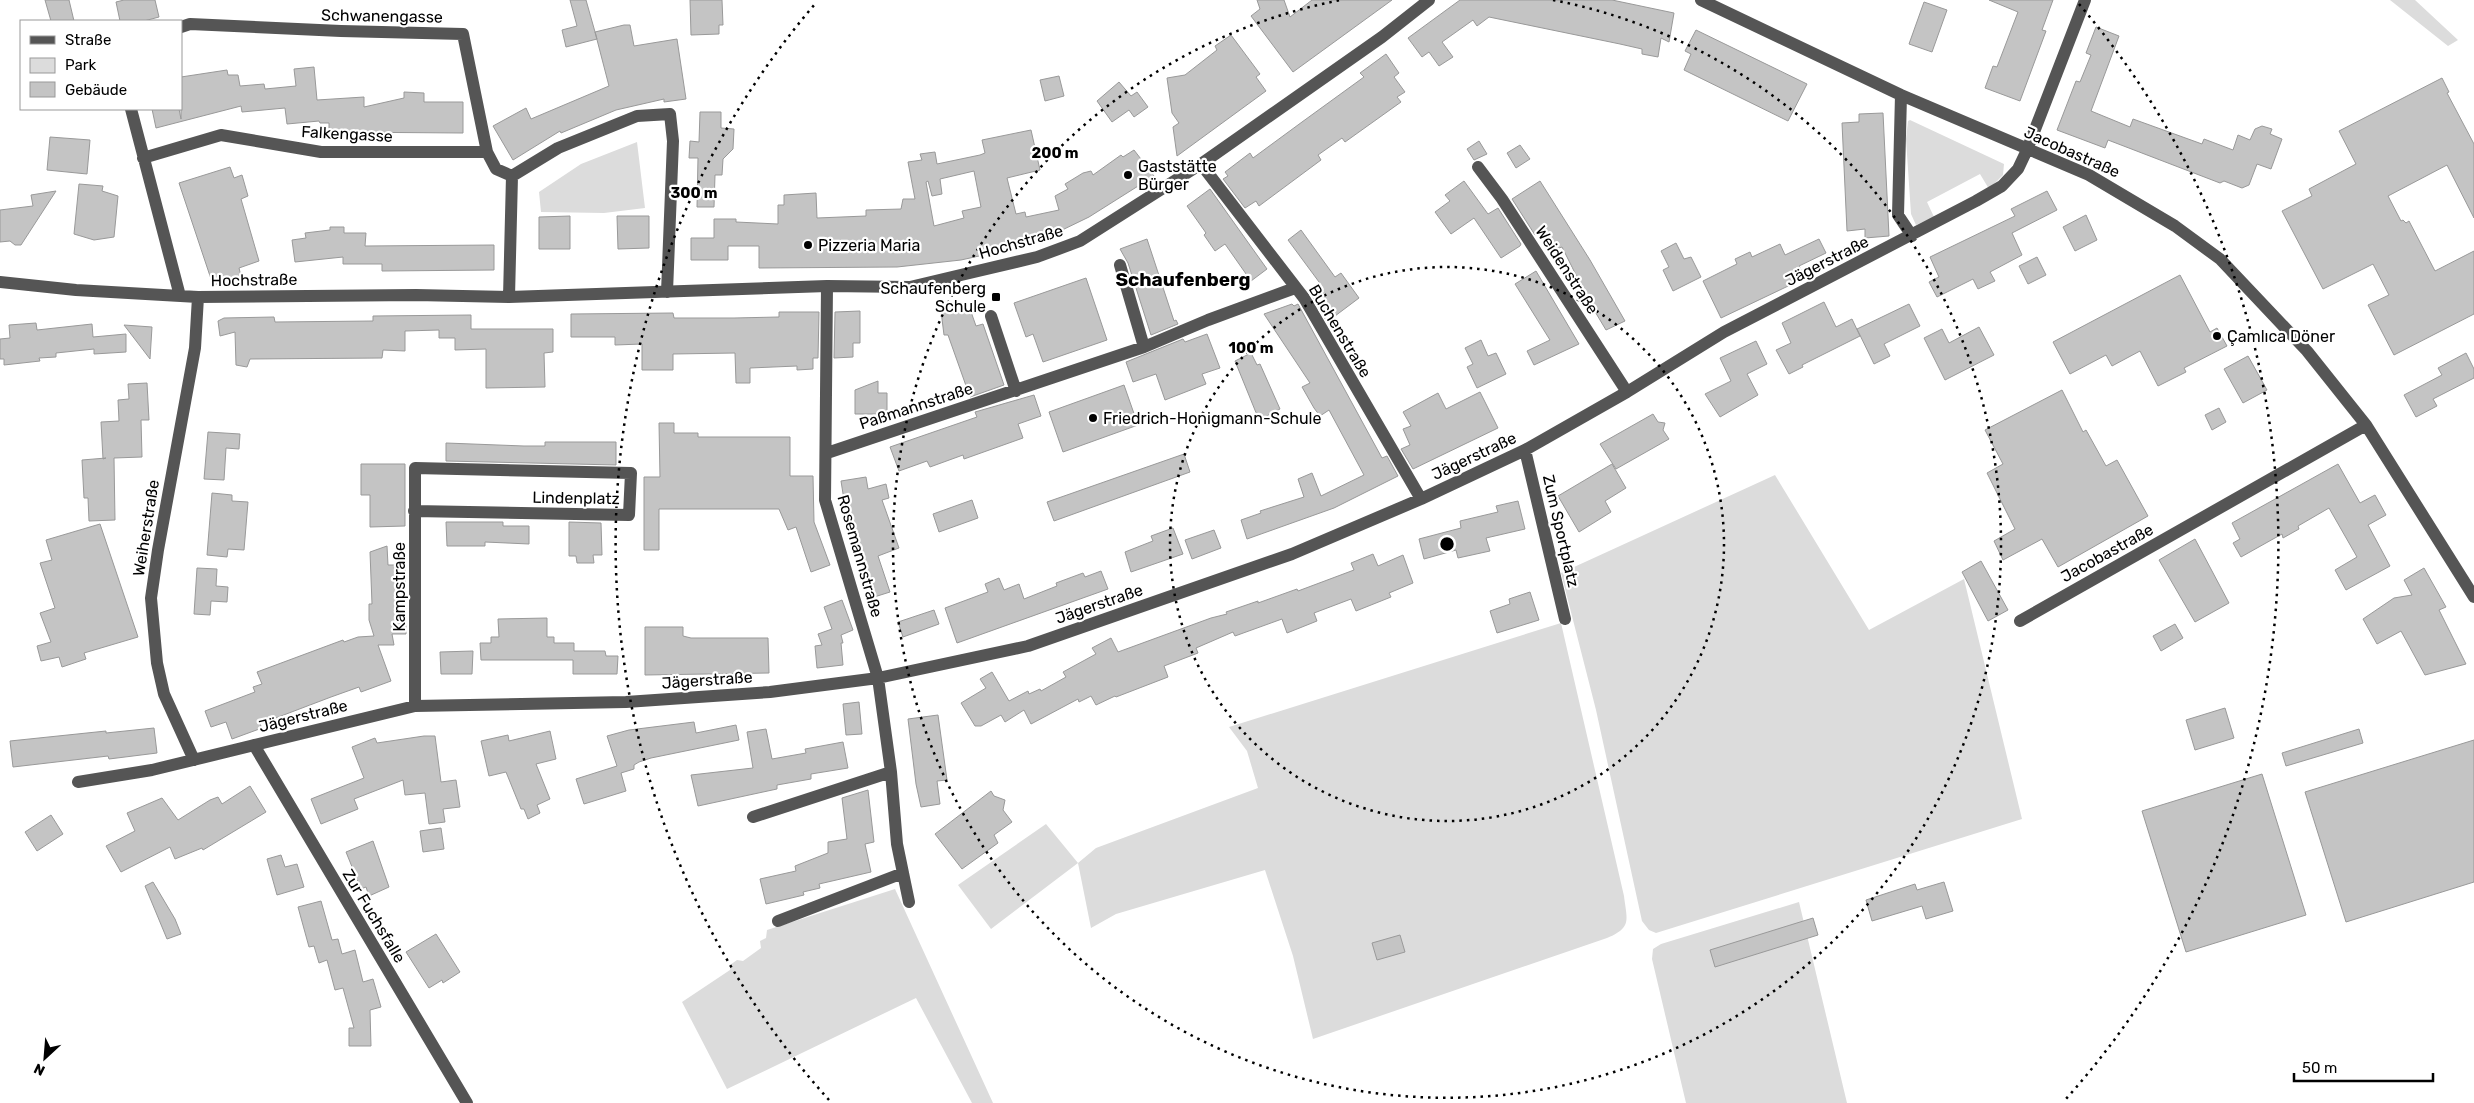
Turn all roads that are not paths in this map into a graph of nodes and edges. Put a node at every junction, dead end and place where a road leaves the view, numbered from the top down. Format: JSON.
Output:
{"nodes":[{"id":1,"x":1429,"y":0,"type":"edge"},
{"id":2,"x":1701,"y":0,"type":"edge"},
{"id":3,"x":2085,"y":0,"type":"edge"},
{"id":4,"x":182,"y":27,"type":"edge"},
{"id":5,"x":1901,"y":95,"type":"junction"},
{"id":6,"x":131,"y":110,"type":"edge"},
{"id":7,"x":2027,"y":150,"type":"junction"},
{"id":8,"x":487,"y":152,"type":"junction"},
{"id":9,"x":143,"y":158,"type":"junction"},
{"id":10,"x":1201,"y":164,"type":"junction"},
{"id":11,"x":1478,"y":167,"type":"dead end"},
{"id":12,"x":512,"y":176,"type":"junction"},
{"id":13,"x":1912,"y":236,"type":"junction"},
{"id":14,"x":1120,"y":265,"type":"dead end"},
{"id":15,"x":0,"y":282,"type":"edge"},
{"id":16,"x":827,"y":286,"type":"junction"},
{"id":17,"x":1295,"y":288,"type":"junction"},
{"id":18,"x":667,"y":292,"type":"junction"},
{"id":19,"x":180,"y":296,"type":"junction"},
{"id":20,"x":198,"y":297,"type":"junction"},
{"id":21,"x":509,"y":297,"type":"junction"},
{"id":22,"x":991,"y":316,"type":"dead end"},
{"id":23,"x":1144,"y":347,"type":"junction"},
{"id":24,"x":1016,"y":390,"type":"junction"},
{"id":25,"x":1627,"y":392,"type":"junction"},
{"id":26,"x":2366,"y":425,"type":"junction"},
{"id":27,"x":1525,"y":450,"type":"junction"},
{"id":28,"x":827,"y":453,"type":"junction"},
{"id":29,"x":415,"y":468,"type":"joint"},
{"id":30,"x":1421,"y":499,"type":"junction"},
{"id":31,"x":414,"y":510,"type":"junction"},
{"id":32,"x":2474,"y":597,"type":"edge"},
{"id":33,"x":1566,"y":619,"type":"dead end"},
{"id":34,"x":2020,"y":620,"type":"dead end"},
{"id":35,"x":878,"y":678,"type":"junction"},
{"id":36,"x":415,"y":706,"type":"junction"},
{"id":37,"x":254,"y":745,"type":"junction"},
{"id":38,"x":194,"y":760,"type":"junction"},
{"id":39,"x":891,"y":772,"type":"junction"},
{"id":40,"x":78,"y":782,"type":"dead end"},
{"id":41,"x":753,"y":817,"type":"dead end"},
{"id":42,"x":903,"y":873,"type":"junction"},
{"id":43,"x":909,"y":902,"type":"dead end"},
{"id":44,"x":778,"y":921,"type":"dead end"},
{"id":45,"x":467,"y":1103,"type":"edge"}],
"edges":[{"from":1,"to":10,"type":"street","name":"Hochstraße"},
{"from":2,"to":5,"type":"street","name":"Jacobastraße"},
{"from":3,"to":7,"type":"street","name":"Jägerstraße"},
{"from":4,"to":8,"type":"street","name":"Schwanengasse"},
{"from":5,"to":7,"type":"street","name":"Jacobastraße"},
{"from":5,"to":13,"type":"street"},
{"from":6,"to":9,"type":"street"},
{"from":7,"to":13,"type":"street","name":"Jägerstraße"},
{"from":7,"to":26,"type":"street","name":"Jacobastraße"},
{"from":8,"to":9,"type":"street","name":"Falkengasse"},
{"from":8,"to":12,"type":"street"},
{"from":9,"to":19,"type":"street"},
{"from":10,"to":16,"type":"street","name":"Hochstraße"},
{"from":10,"to":17,"type":"street","name":"Buchenstraße"},
{"from":11,"to":25,"type":"street","name":"Weidenstraße"},
{"from":12,"to":18,"type":"street"},
{"from":12,"to":21,"type":"street"},
{"from":13,"to":25,"type":"street","name":"Jägerstraße"},
{"from":14,"to":23,"type":"street"},
{"from":15,"to":19,"type":"street","name":"Hochstraße"},
{"from":16,"to":18,"type":"street","name":"Hochstraße"},
{"from":16,"to":28,"type":"street","name":"Rosemannstraße"},
{"from":17,"to":23,"type":"street","name":"Paßmannstraße"},
{"from":17,"to":30,"type":"street","name":"Buchenstraße"},
{"from":18,"to":21,"type":"street","name":"Hochstraße"},
{"from":19,"to":20,"type":"street","name":"Hochstraße"},
{"from":20,"to":21,"type":"street","name":"Hochstraße"},
{"from":20,"to":38,"type":"street","name":"Weiherstraße"},
{"from":22,"to":24,"type":"street"},
{"from":23,"to":24,"type":"street","name":"Paßmannstraße"},
{"from":24,"to":28,"type":"street","name":"Paßmannstraße"},
{"from":25,"to":27,"type":"street","name":"Jägerstraße"},
{"from":26,"to":32,"type":"street","name":"Jacobastraße"},
{"from":26,"to":34,"type":"street","name":"Jacobastraße"},
{"from":27,"to":30,"type":"street","name":"Jägerstraße"},
{"from":27,"to":33,"type":"street","name":"Zum Sportplatz"},
{"from":28,"to":35,"type":"street","name":"Rosemannstraße"},
{"from":29,"to":31,"type":"street","name":"Kampstraße"},
{"from":29,"to":31,"type":"street","name":"Lindenplatz"},
{"from":30,"to":35,"type":"street","name":"Jägerstraße"},
{"from":31,"to":36,"type":"street","name":"Kampstraße"},
{"from":35,"to":36,"type":"street","name":"Jägerstraße"},
{"from":35,"to":39,"type":"street","name":"Rosemannstraße"},
{"from":36,"to":37,"type":"street","name":"Jägerstraße"},
{"from":37,"to":38,"type":"street","name":"Jägerstraße"},
{"from":37,"to":45,"type":"street","name":"Zur Fuchsfalle"},
{"from":38,"to":40,"type":"street","name":"Jägerstraße"},
{"from":39,"to":41,"type":"street"},
{"from":39,"to":42,"type":"street","name":"Rosemannstraße"},
{"from":42,"to":43,"type":"street","name":"Rosemannstraße"},
{"from":42,"to":44,"type":"street"}]}
